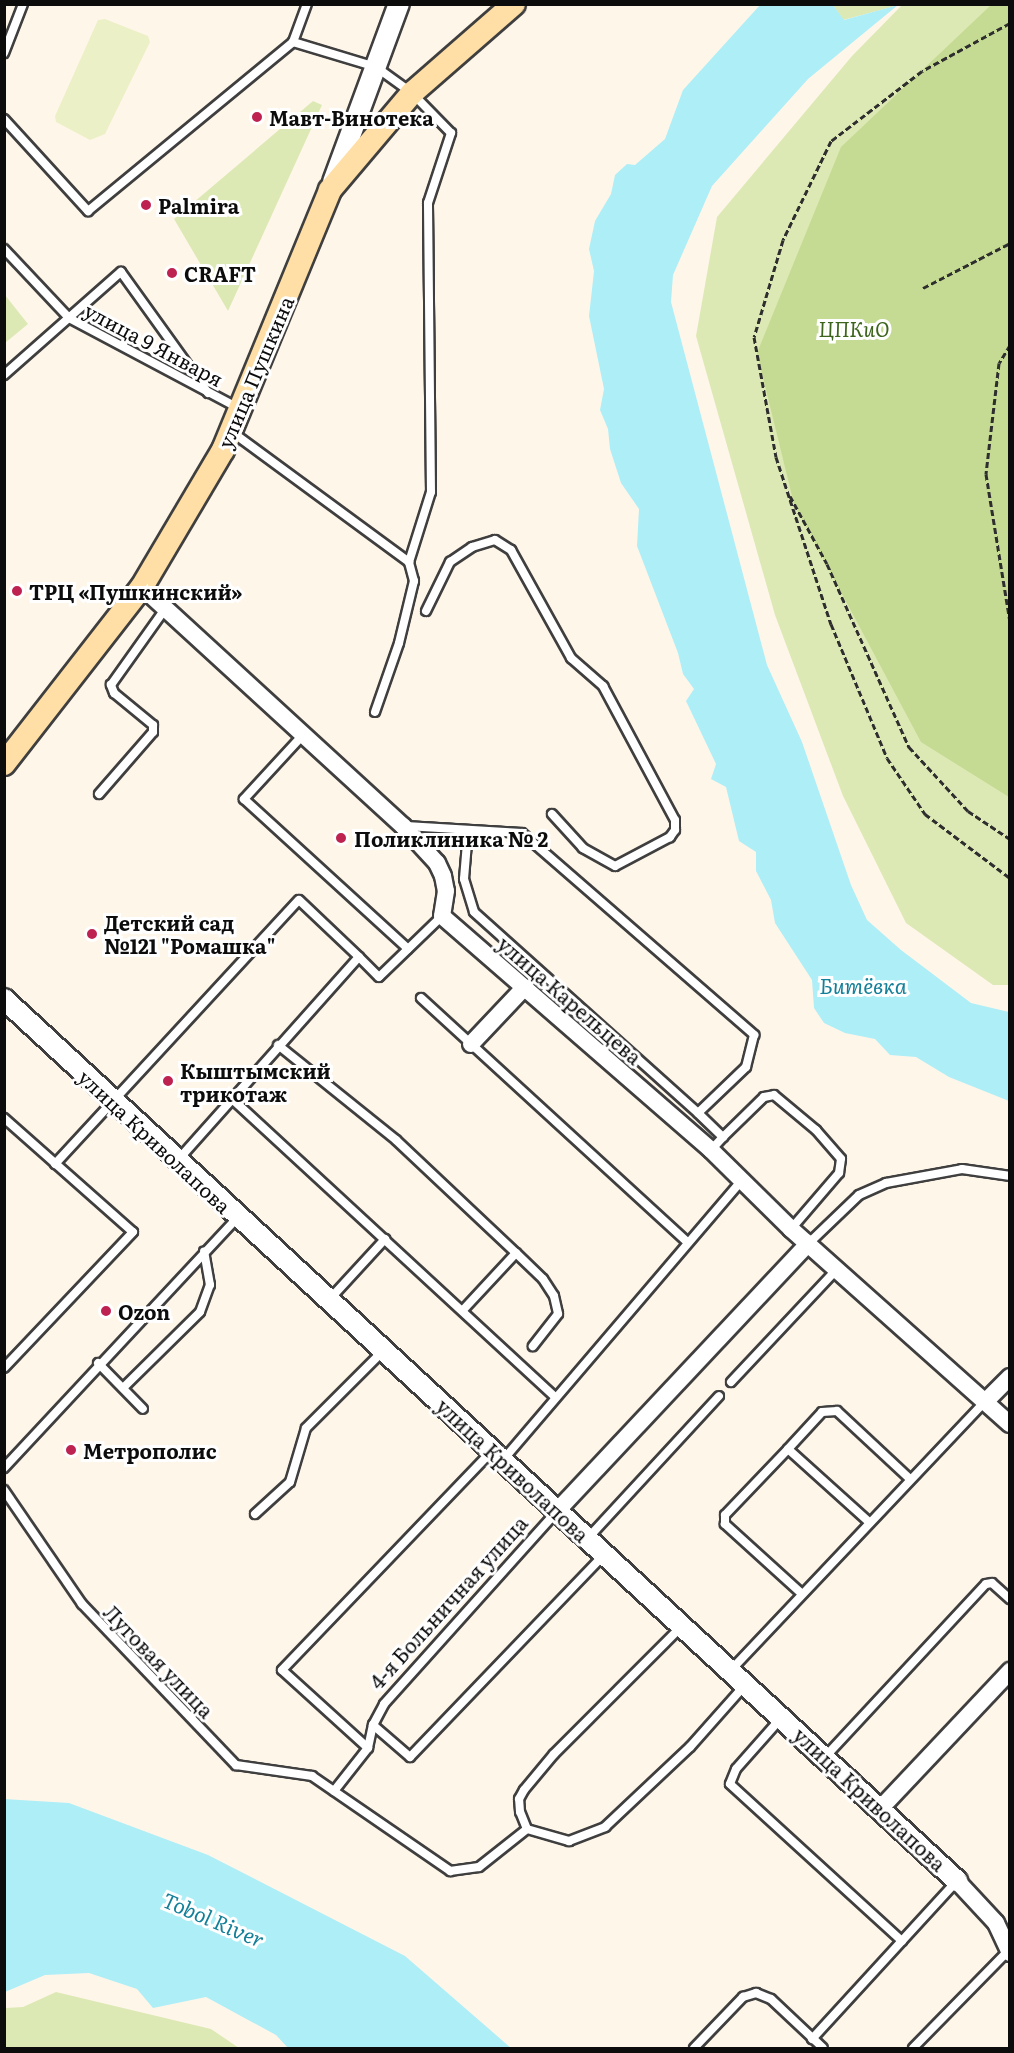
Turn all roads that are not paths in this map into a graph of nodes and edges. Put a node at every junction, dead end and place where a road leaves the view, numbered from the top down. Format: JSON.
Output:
{"nodes":[{"id":1,"x":23,"y":4,"type":"edge"},
{"id":2,"x":294,"y":4,"type":"edge"},
{"id":3,"x":399,"y":4,"type":"edge"},
{"id":4,"x":514,"y":4,"type":"edge"},
{"id":5,"x":306,"y":7,"type":"edge"},
{"id":6,"x":293,"y":42,"type":"junction"},
{"id":7,"x":4,"y":53,"type":"edge"},
{"id":8,"x":376,"y":67,"type":"junction"},
{"id":9,"x":412,"y":93,"type":"junction"},
{"id":10,"x":4,"y":119,"type":"edge"},
{"id":11,"x":330,"y":190,"type":"junction"},
{"id":12,"x":4,"y":249,"type":"edge"},
{"id":13,"x":69,"y":318,"type":"junction"},
{"id":14,"x":4,"y":375,"type":"edge"},
{"id":15,"x":208,"y":393,"type":"junction"},
{"id":16,"x":242,"y":411,"type":"junction"},
{"id":17,"x":232,"y":432,"type":"junction"},
{"id":18,"x":409,"y":562,"type":"junction"},
{"id":19,"x":142,"y":587,"type":"junction"},
{"id":20,"x":165,"y":609,"type":"junction"},
{"id":21,"x":426,"y":611,"type":"dead end"},
{"id":22,"x":375,"y":712,"type":"dead end"},
{"id":23,"x":302,"y":736,"type":"junction"},
{"id":24,"x":4,"y":764,"type":"edge"},
{"id":25,"x":99,"y":794,"type":"dead end"},
{"id":26,"x":552,"y":814,"type":"dead end"},
{"id":27,"x":403,"y":826,"type":"junction"},
{"id":28,"x":468,"y":831,"type":"junction"},
{"id":29,"x":464,"y":880,"type":"junction"},
{"id":30,"x":446,"y":891,"type":"junction"},
{"id":31,"x":442,"y":916,"type":"junction"},
{"id":32,"x":408,"y":949,"type":"junction"},
{"id":33,"x":359,"y":957,"type":"junction"},
{"id":34,"x":524,"y":988,"type":"junction"},
{"id":35,"x":421,"y":998,"type":"dead end"},
{"id":36,"x":4,"y":999,"type":"edge"},
{"id":37,"x":471,"y":1044,"type":"junction"},
{"id":38,"x":278,"y":1045,"type":"junction"},
{"id":39,"x":230,"y":1097,"type":"junction"},
{"id":40,"x":113,"y":1102,"type":"junction"},
{"id":41,"x":698,"y":1113,"type":"junction"},
{"id":42,"x":4,"y":1118,"type":"edge"},
{"id":43,"x":717,"y":1143,"type":"junction"},
{"id":44,"x":177,"y":1160,"type":"junction"},
{"id":45,"x":55,"y":1164,"type":"junction"},
{"id":46,"x":1010,"y":1176,"type":"edge"},
{"id":47,"x":741,"y":1181,"type":"junction"},
{"id":48,"x":238,"y":1217,"type":"junction"},
{"id":49,"x":791,"y":1229,"type":"junction"},
{"id":50,"x":385,"y":1239,"type":"junction"},
{"id":51,"x":686,"y":1241,"type":"junction"},
{"id":52,"x":809,"y":1243,"type":"junction"},
{"id":53,"x":204,"y":1252,"type":"junction"},
{"id":54,"x":516,"y":1253,"type":"junction"},
{"id":55,"x":837,"y":1269,"type":"junction"},
{"id":56,"x":328,"y":1300,"type":"junction"},
{"id":57,"x":463,"y":1310,"type":"junction"},
{"id":58,"x":534,"y":1346,"type":"dead end"},
{"id":59,"x":383,"y":1351,"type":"junction"},
{"id":60,"x":98,"y":1363,"type":"junction"},
{"id":61,"x":4,"y":1368,"type":"edge"},
{"id":62,"x":1010,"y":1377,"type":"edge"},
{"id":63,"x":731,"y":1382,"type":"dead end"},
{"id":64,"x":123,"y":1388,"type":"junction"},
{"id":65,"x":554,"y":1396,"type":"junction"},
{"id":66,"x":719,"y":1396,"type":"dead end"},
{"id":67,"x":986,"y":1401,"type":"junction"},
{"id":68,"x":143,"y":1409,"type":"dead end"},
{"id":69,"x":1010,"y":1424,"type":"edge"},
{"id":70,"x":788,"y":1449,"type":"junction"},
{"id":71,"x":498,"y":1455,"type":"junction"},
{"id":72,"x":4,"y":1468,"type":"edge"},
{"id":73,"x":910,"y":1479,"type":"junction"},
{"id":74,"x":4,"y":1490,"type":"edge"},
{"id":75,"x":558,"y":1510,"type":"junction"},
{"id":76,"x":255,"y":1514,"type":"dead end"},
{"id":77,"x":869,"y":1522,"type":"junction"},
{"id":78,"x":588,"y":1538,"type":"junction"},
{"id":79,"x":605,"y":1554,"type":"junction"},
{"id":80,"x":801,"y":1593,"type":"junction"},
{"id":81,"x":1010,"y":1599,"type":"edge"},
{"id":82,"x":683,"y":1625,"type":"junction"},
{"id":83,"x":732,"y":1670,"type":"junction"},
{"id":84,"x":1010,"y":1671,"type":"edge"},
{"id":85,"x":746,"y":1683,"type":"junction"},
{"id":86,"x":783,"y":1717,"type":"junction"},
{"id":87,"x":373,"y":1725,"type":"junction"},
{"id":88,"x":368,"y":1748,"type":"junction"},
{"id":89,"x":825,"y":1756,"type":"junction"},
{"id":90,"x":334,"y":1791,"type":"junction"},
{"id":91,"x":880,"y":1809,"type":"junction"},
{"id":92,"x":527,"y":1829,"type":"junction"},
{"id":93,"x":957,"y":1881,"type":"junction"},
{"id":94,"x":902,"y":1941,"type":"junction"},
{"id":95,"x":1009,"y":1952,"type":"edge"},
{"id":96,"x":812,"y":2039,"type":"junction"},
{"id":97,"x":694,"y":2049,"type":"edge"},
{"id":98,"x":824,"y":2049,"type":"edge"},
{"id":99,"x":913,"y":2049,"type":"edge"}],
"edges":[{"from":1,"to":7,"type":"lane"},
{"from":2,"to":5,"type":"lane"},
{"from":3,"to":8,"type":"street","name":"улица Пушкина"},
{"from":4,"to":9,"type":"main road"},
{"from":5,"to":6,"type":"lane"},
{"from":6,"to":8,"type":"lane"},
{"from":6,"to":10,"type":"lane"},
{"from":8,"to":9,"type":"lane"},
{"from":8,"to":11,"type":"street","name":"улица Пушкина"},
{"from":9,"to":11,"type":"main road"},
{"from":9,"to":18,"type":"lane"},
{"from":11,"to":16,"type":"main road","name":"улица Пушкина"},
{"from":12,"to":13,"type":"lane","name":"улица 9 Января"},
{"from":13,"to":14,"type":"lane"},
{"from":13,"to":15,"type":"lane","name":"улица 9 Января"},
{"from":13,"to":15,"type":"lane"},
{"from":15,"to":16,"type":"lane","name":"улица 9 Января"},
{"from":16,"to":17,"type":"main road","name":"улица Пушкина"},
{"from":17,"to":18,"type":"lane"},
{"from":17,"to":19,"type":"main road","name":"улица Пушкина"},
{"from":18,"to":22,"type":"lane"},
{"from":19,"to":20,"type":"street"},
{"from":19,"to":24,"type":"main road","name":"улица Пушкина"},
{"from":20,"to":23,"type":"street"},
{"from":20,"to":25,"type":"lane"},
{"from":21,"to":26,"type":"lane"},
{"from":23,"to":27,"type":"street"},
{"from":23,"to":32,"type":"lane"},
{"from":27,"to":28,"type":"lane"},
{"from":27,"to":30,"type":"street"},
{"from":28,"to":29,"type":"lane"},
{"from":28,"to":41,"type":"lane"},
{"from":29,"to":30,"type":"lane"},
{"from":29,"to":41,"type":"lane"},
{"from":30,"to":31,"type":"street"},
{"from":31,"to":32,"type":"lane"},
{"from":31,"to":34,"type":"street","name":"улица Карельцева"},
{"from":32,"to":33,"type":"lane"},
{"from":33,"to":38,"type":"lane"},
{"from":33,"to":40,"type":"lane"},
{"from":34,"to":37,"type":"street"},
{"from":34,"to":43,"type":"street","name":"улица Карельцева"},
{"from":35,"to":37,"type":"lane"},
{"from":36,"to":40,"type":"street","name":"улица Криволапова"},
{"from":37,"to":51,"type":"lane"},
{"from":38,"to":39,"type":"lane"},
{"from":38,"to":54,"type":"lane"},
{"from":39,"to":44,"type":"lane"},
{"from":39,"to":50,"type":"lane"},
{"from":40,"to":44,"type":"street","name":"улица Криволапова"},
{"from":40,"to":45,"type":"lane"},
{"from":41,"to":43,"type":"lane"},
{"from":42,"to":45,"type":"lane"},
{"from":43,"to":47,"type":"street","name":"улица Карельцева"},
{"from":43,"to":49,"type":"lane"},
{"from":44,"to":48,"type":"street","name":"улица Криволапова"},
{"from":45,"to":61,"type":"lane"},
{"from":46,"to":52,"type":"lane"},
{"from":47,"to":49,"type":"street","name":"улица Карельцева"},
{"from":47,"to":51,"type":"lane"},
{"from":48,"to":53,"type":"lane"},
{"from":48,"to":56,"type":"street","name":"улица Криволапова"},
{"from":49,"to":52,"type":"street","name":"улица Карельцева"},
{"from":50,"to":56,"type":"lane"},
{"from":50,"to":57,"type":"lane"},
{"from":51,"to":65,"type":"lane"},
{"from":52,"to":55,"type":"street","name":"улица Карельцева"},
{"from":52,"to":75,"type":"street","name":"4-я Больничная улица"},
{"from":53,"to":60,"type":"lane"},
{"from":53,"to":64,"type":"lane"},
{"from":54,"to":57,"type":"lane"},
{"from":54,"to":58,"type":"lane"},
{"from":55,"to":63,"type":"lane"},
{"from":55,"to":67,"type":"street","name":"улица Карельцева"},
{"from":56,"to":59,"type":"street","name":"улица Криволапова"},
{"from":57,"to":65,"type":"lane"},
{"from":59,"to":71,"type":"street","name":"улица Криволапова"},
{"from":59,"to":76,"type":"lane"},
{"from":60,"to":64,"type":"lane"},
{"from":60,"to":72,"type":"lane"},
{"from":62,"to":67,"type":"street"},
{"from":64,"to":68,"type":"lane"},
{"from":65,"to":71,"type":"lane"},
{"from":66,"to":78,"type":"lane"},
{"from":67,"to":69,"type":"street","name":"улица Карельцева"},
{"from":67,"to":73,"type":"lane"},
{"from":70,"to":73,"type":"lane"},
{"from":70,"to":77,"type":"lane"},
{"from":70,"to":80,"type":"lane"},
{"from":71,"to":75,"type":"street","name":"улица Криволапова"},
{"from":71,"to":88,"type":"lane"},
{"from":73,"to":77,"type":"lane"},
{"from":74,"to":90,"type":"lane","name":"Луговая улица"},
{"from":75,"to":78,"type":"street","name":"улица Криволапова"},
{"from":75,"to":87,"type":"lane","name":"4-я Больничная улица"},
{"from":77,"to":80,"type":"lane"},
{"from":78,"to":79,"type":"street","name":"улица Криволапова"},
{"from":79,"to":82,"type":"street","name":"улица Криволапова"},
{"from":79,"to":87,"type":"lane"},
{"from":80,"to":83,"type":"lane"},
{"from":81,"to":89,"type":"lane"},
{"from":82,"to":83,"type":"street","name":"улица Криволапова"},
{"from":82,"to":92,"type":"lane"},
{"from":83,"to":85,"type":"street","name":"улица Криволапова"},
{"from":84,"to":91,"type":"street"},
{"from":85,"to":86,"type":"street","name":"улица Криволапова"},
{"from":85,"to":92,"type":"lane"},
{"from":86,"to":89,"type":"street","name":"улица Криволапова"},
{"from":86,"to":94,"type":"lane"},
{"from":87,"to":88,"type":"lane","name":"4-я Больничная улица"},
{"from":88,"to":90,"type":"lane","name":"4-я Больничная улица"},
{"from":89,"to":91,"type":"street","name":"улица Криволапова"},
{"from":90,"to":92,"type":"lane","name":"Луговая улица"},
{"from":91,"to":93,"type":"street","name":"улица Криволапова"},
{"from":93,"to":94,"type":"lane"},
{"from":93,"to":95,"type":"street","name":"улица Криволапова"},
{"from":94,"to":96,"type":"lane"},
{"from":95,"to":99,"type":"lane"},
{"from":96,"to":97,"type":"lane"},
{"from":96,"to":98,"type":"lane"}]}
